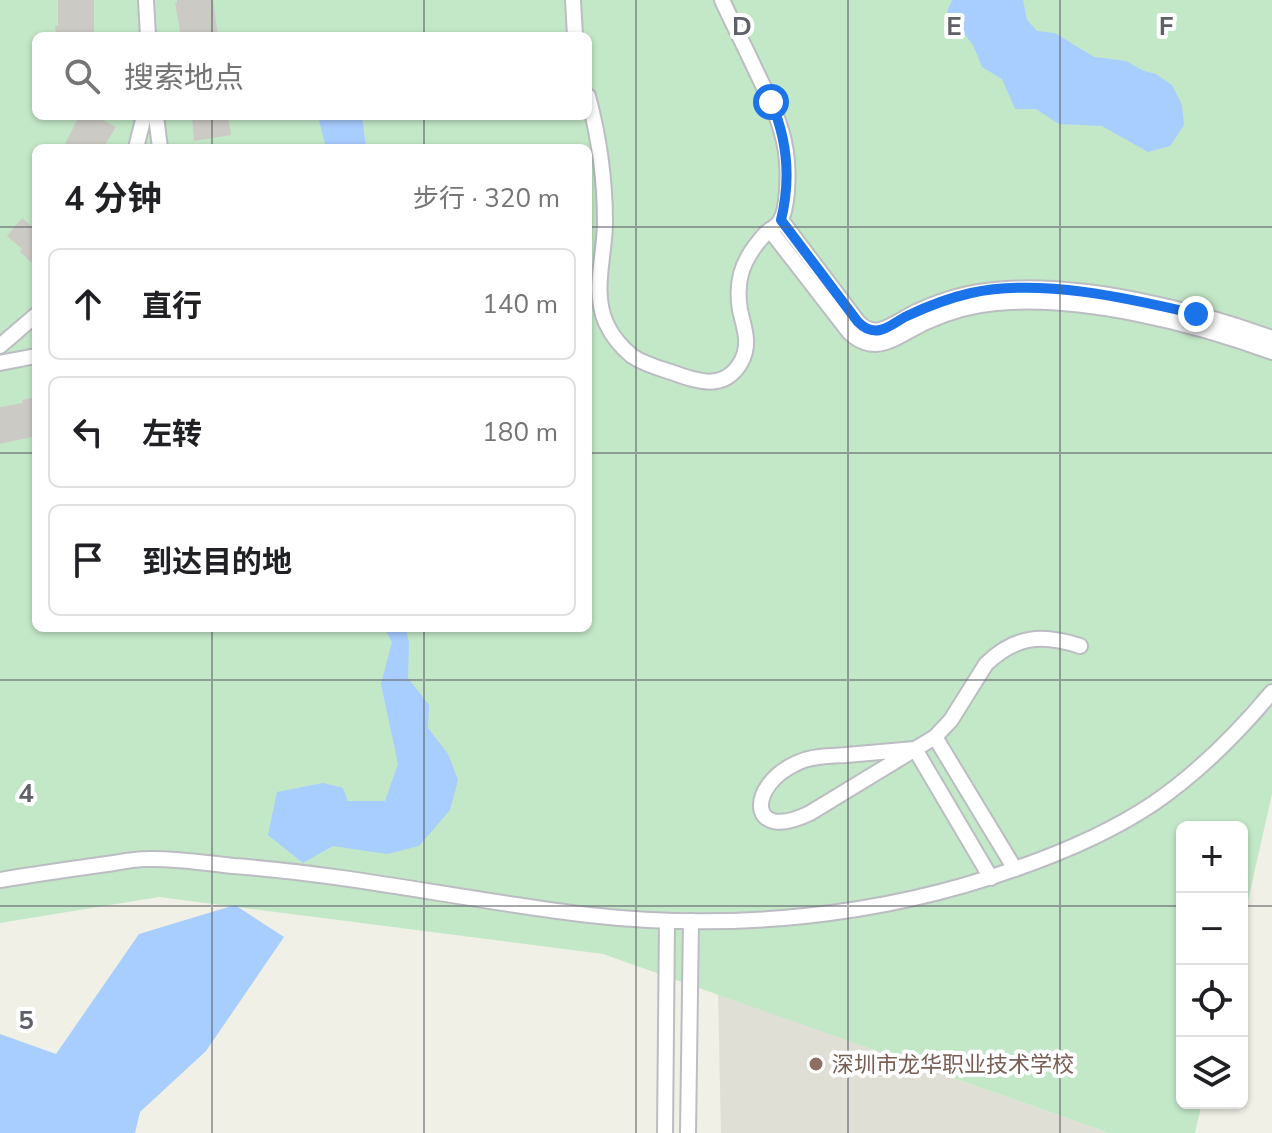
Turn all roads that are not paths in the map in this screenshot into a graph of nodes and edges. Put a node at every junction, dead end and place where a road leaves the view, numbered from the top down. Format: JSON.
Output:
{"nodes":[{"id":1,"x":146,"y":0,"type":"edge"},
{"id":2,"x":573,"y":0,"type":"edge"},
{"id":3,"x":722,"y":0,"type":"edge"},
{"id":4,"x":148,"y":32,"type":"edge"},
{"id":5,"x":575,"y":32,"type":"edge"},
{"id":6,"x":592,"y":115,"type":"edge"},
{"id":7,"x":143,"y":120,"type":"edge"},
{"id":8,"x":156,"y":120,"type":"edge"},
{"id":9,"x":137,"y":144,"type":"edge"},
{"id":10,"x":160,"y":144,"type":"edge"},
{"id":11,"x":776,"y":225,"type":"junction"},
{"id":12,"x":32,"y":318,"type":"edge"},
{"id":13,"x":1272,"y":338,"type":"edge"},
{"id":14,"x":0,"y":346,"type":"edge"},
{"id":15,"x":1272,"y":352,"type":"edge"},
{"id":16,"x":32,"y":357,"type":"edge"},
{"id":17,"x":0,"y":363,"type":"edge"},
{"id":18,"x":1080,"y":646,"type":"dead end"},
{"id":19,"x":1272,"y":692,"type":"edge"},
{"id":20,"x":935,"y":737,"type":"junction"},
{"id":21,"x":915,"y":749,"type":"junction"},
{"id":22,"x":1015,"y":869,"type":"junction"},
{"id":23,"x":991,"y":878,"type":"junction"},
{"id":24,"x":0,"y":880,"type":"edge"},
{"id":25,"x":691,"y":921,"type":"junction"},
{"id":26,"x":667,"y":922,"type":"junction"},
{"id":27,"x":665,"y":1133,"type":"edge"},
{"id":28,"x":688,"y":1133,"type":"edge"}],
"edges":[{"from":1,"to":4,"type":"street"},
{"from":2,"to":5,"type":"street"},
{"from":3,"to":11,"type":"street"},
{"from":6,"to":11,"type":"street"},
{"from":7,"to":9,"type":"street"},
{"from":8,"to":10,"type":"street"},
{"from":11,"to":13,"type":"street"},
{"from":11,"to":15,"type":"street"},
{"from":12,"to":14,"type":"street"},
{"from":16,"to":17,"type":"street"},
{"from":18,"to":20,"type":"street"},
{"from":19,"to":22,"type":"street"},
{"from":20,"to":21,"type":"street"},
{"from":20,"to":22,"type":"street"},
{"from":21,"to":21,"type":"street"},
{"from":21,"to":23,"type":"street"},
{"from":22,"to":23,"type":"street"},
{"from":23,"to":25,"type":"street"},
{"from":24,"to":26,"type":"street"},
{"from":25,"to":26,"type":"street"},
{"from":25,"to":28,"type":"street"},
{"from":26,"to":27,"type":"street"}]}
